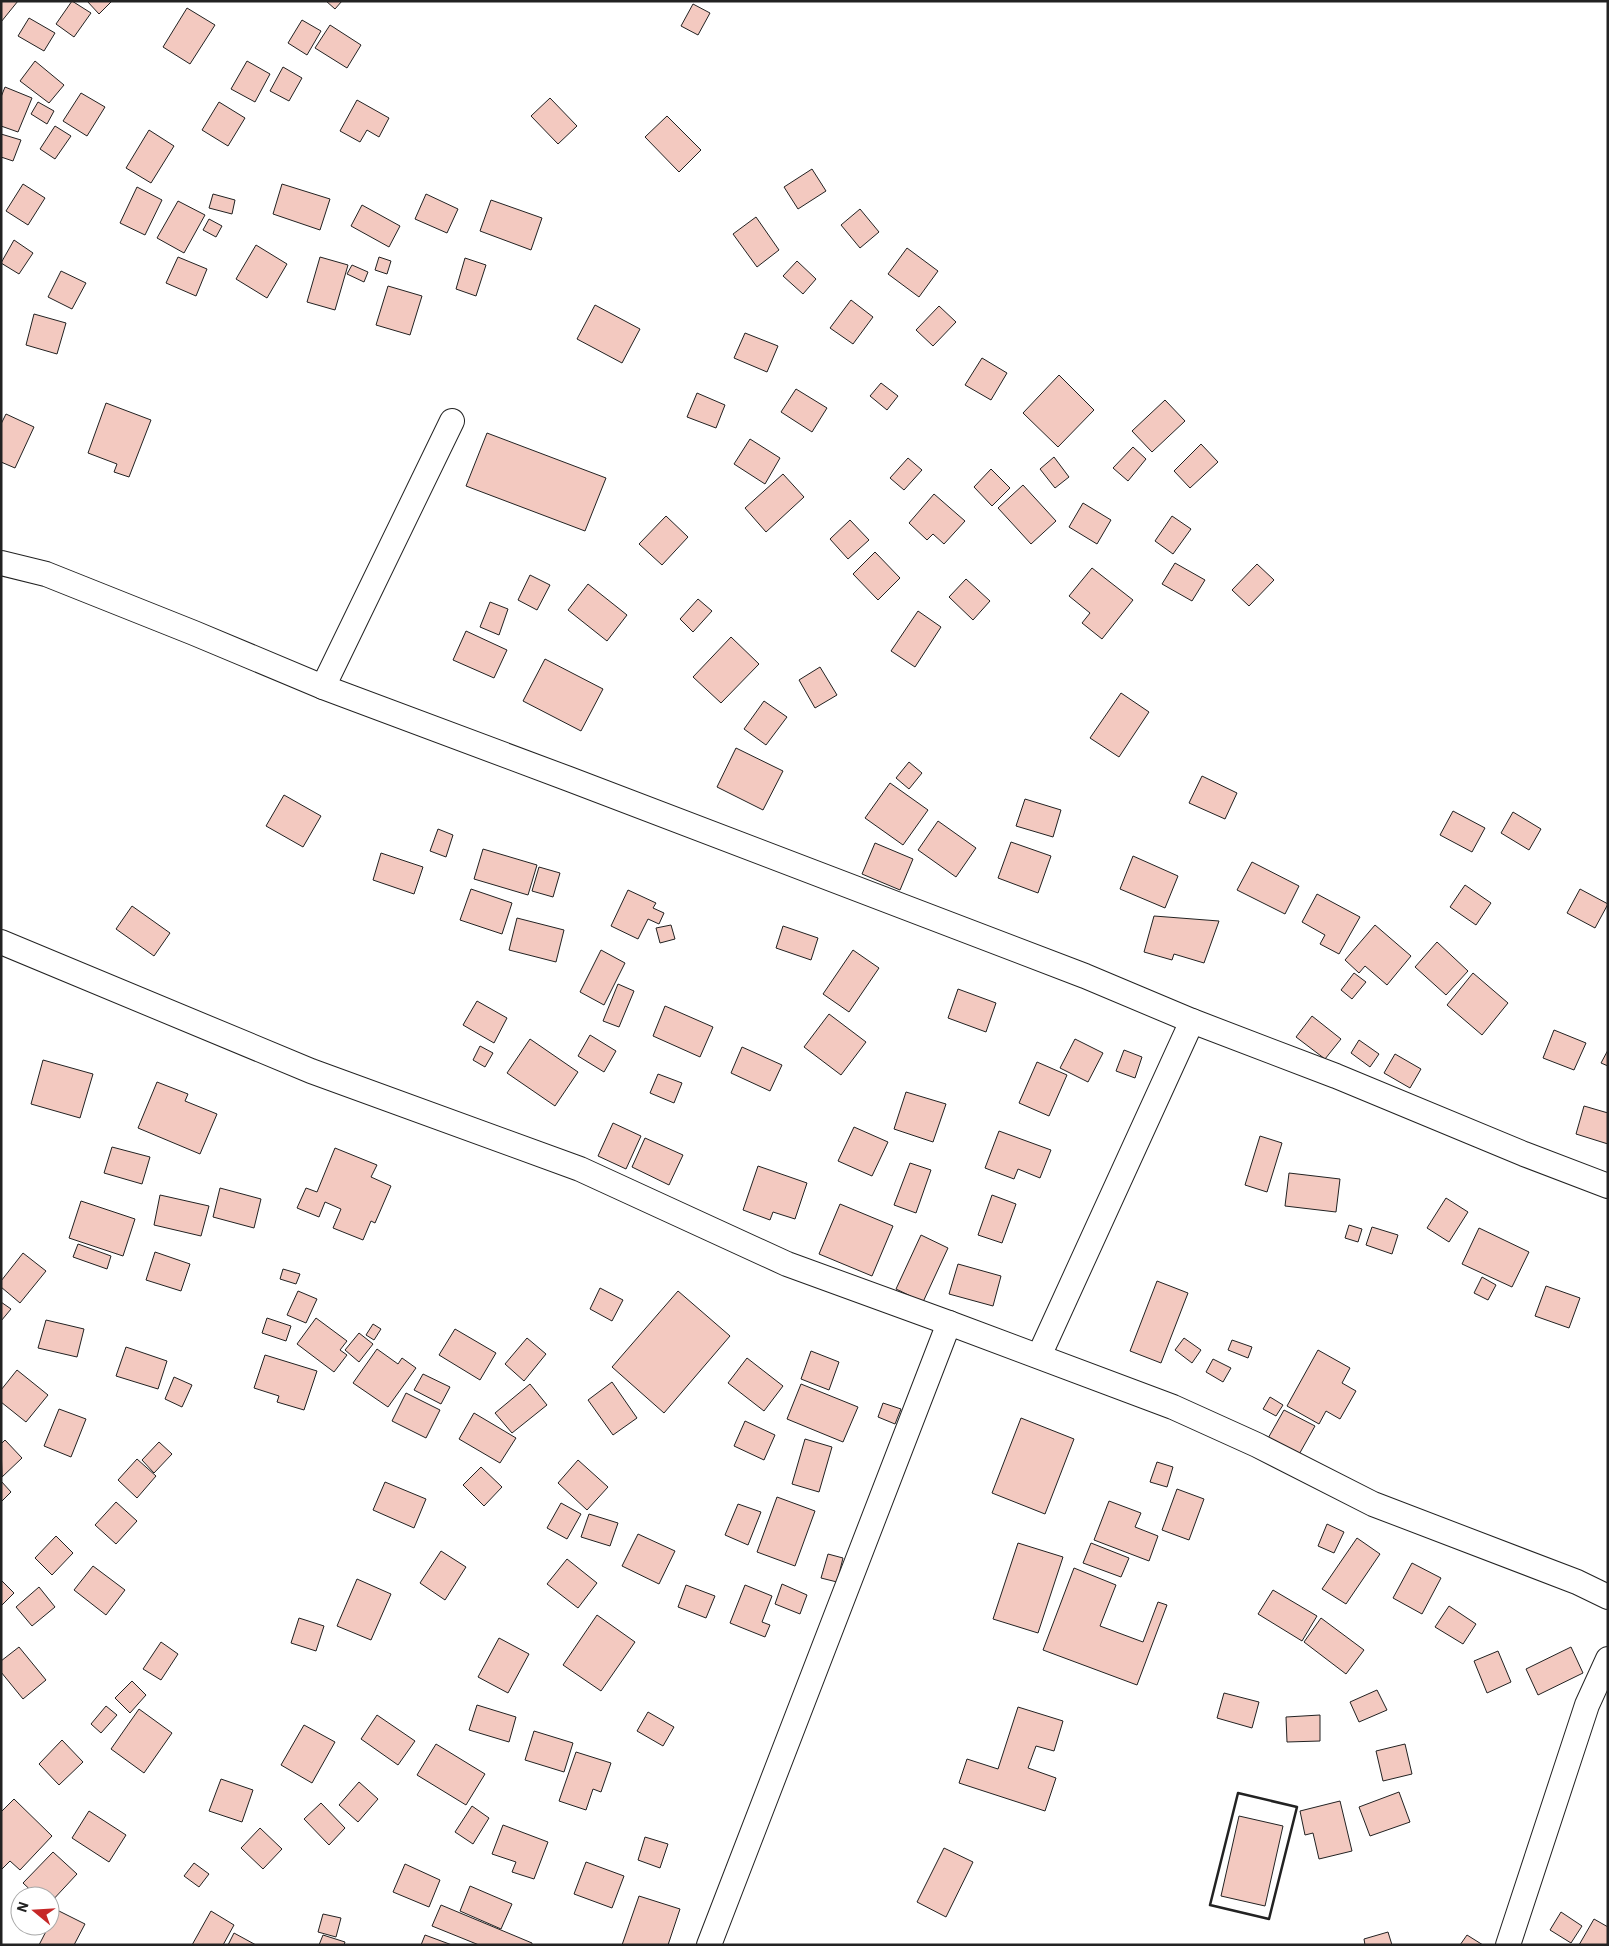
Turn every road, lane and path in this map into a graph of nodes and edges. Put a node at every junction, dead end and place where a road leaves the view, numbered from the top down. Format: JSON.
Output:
{"nodes":[{"id":1,"x":452,"y":421,"type":"dead end"},
{"id":2,"x":1,"y":564,"type":"edge"},
{"id":3,"x":324,"y":688,"type":"junction"},
{"id":4,"x":1,"y":942,"type":"edge"},
{"id":5,"x":1192,"y":1021,"type":"junction"},
{"id":6,"x":1608,"y":1186,"type":"edge"},
{"id":7,"x":949,"y":1322,"type":"junction"},
{"id":8,"x":1039,"y":1356,"type":"junction"},
{"id":9,"x":1608,"y":1598,"type":"edge"},
{"id":10,"x":1608,"y":1659,"type":"edge"},
{"id":11,"x":709,"y":1945,"type":"edge"},
{"id":12,"x":1508,"y":1945,"type":"edge"}],
"edges":[{"from":1,"to":3,"type":"street"},
{"from":2,"to":3,"type":"street"},
{"from":3,"to":5,"type":"street"},
{"from":4,"to":7,"type":"street"},
{"from":5,"to":6,"type":"street"},
{"from":5,"to":8,"type":"street"},
{"from":7,"to":8,"type":"street"},
{"from":7,"to":11,"type":"street"},
{"from":8,"to":9,"type":"street"},
{"from":10,"to":12,"type":"street"}]}
